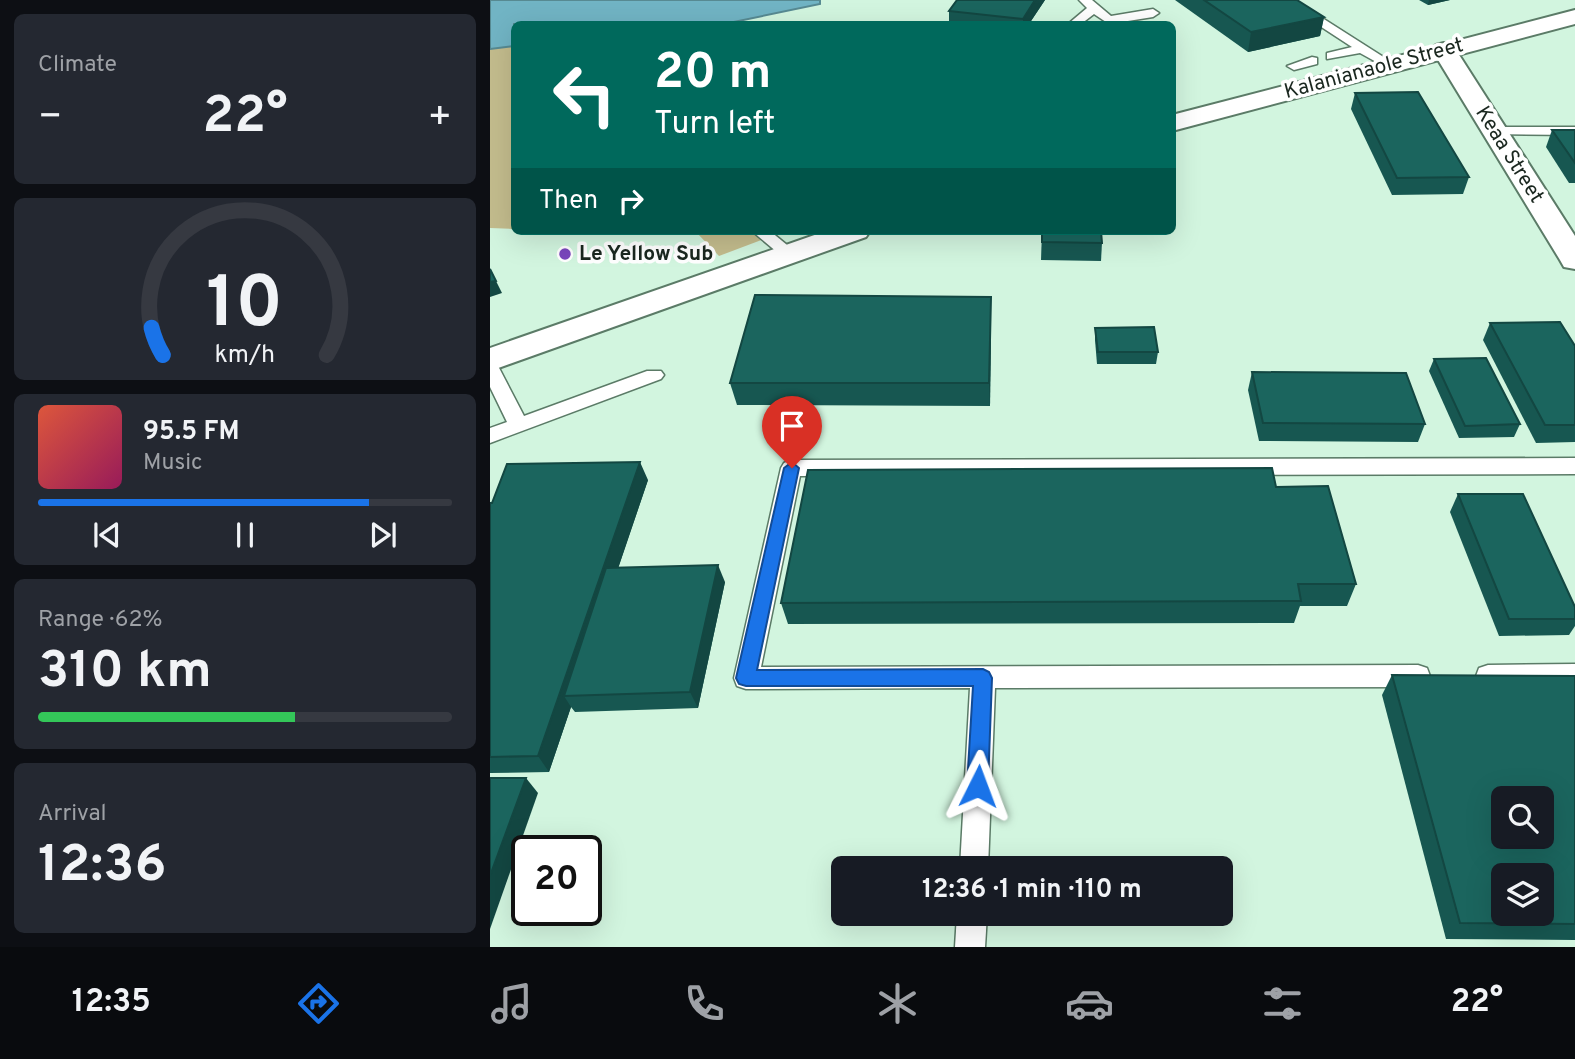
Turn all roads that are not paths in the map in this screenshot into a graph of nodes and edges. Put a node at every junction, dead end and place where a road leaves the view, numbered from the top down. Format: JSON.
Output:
{"nodes":[{"id":1,"x":1286,"y":0,"type":"edge"},
{"id":2,"x":1090,"y":4,"type":"edge"},
{"id":3,"x":1153,"y":13,"type":"dead end"},
{"id":4,"x":1575,"y":17,"type":"edge"},
{"id":5,"x":1076,"y":21,"type":"edge"},
{"id":6,"x":1363,"y":48,"type":"junction"},
{"id":7,"x":1444,"y":50,"type":"junction"},
{"id":8,"x":1332,"y":56,"type":"dead end"},
{"id":9,"x":1312,"y":61,"type":"dead end"},
{"id":10,"x":1389,"y":65,"type":"junction"},
{"id":11,"x":1294,"y":66,"type":"dead end"},
{"id":12,"x":1176,"y":122,"type":"edge"},
{"id":13,"x":1494,"y":131,"type":"junction"},
{"id":14,"x":1575,"y":131,"type":"edge"},
{"id":15,"x":765,"y":235,"type":"edge"},
{"id":16,"x":844,"y":235,"type":"edge"},
{"id":17,"x":790,"y":254,"type":"junction"},
{"id":18,"x":1575,"y":260,"type":"edge"},
{"id":19,"x":490,"y":360,"type":"edge"},
{"id":20,"x":490,"y":368,"type":"edge"},
{"id":21,"x":654,"y":375,"type":"dead end"},
{"id":22,"x":519,"y":425,"type":"junction"},
{"id":23,"x":490,"y":436,"type":"edge"},
{"id":24,"x":1575,"y":466,"type":"edge"},
{"id":25,"x":1575,"y":675,"type":"edge"},
{"id":26,"x":1437,"y":676,"type":"edge"},
{"id":27,"x":1465,"y":676,"type":"edge"},
{"id":28,"x":983,"y":678,"type":"junction"},
{"id":29,"x":975,"y":856,"type":"edge"},
{"id":30,"x":971,"y":926,"type":"edge"},
{"id":31,"x":970,"y":947,"type":"edge"}],
"edges":[{"from":1,"to":6,"type":"lane"},
{"from":2,"to":3,"type":"lane"},
{"from":2,"to":5,"type":"lane"},
{"from":4,"to":7,"type":"main road","name":"Kalanianaole Street"},
{"from":6,"to":8,"type":"lane"},
{"from":6,"to":10,"type":"lane"},
{"from":7,"to":10,"type":"main road","name":"Kalanianaole Street"},
{"from":7,"to":13,"type":"main road","name":"Keaa Street"},
{"from":9,"to":11,"type":"lane"},
{"from":10,"to":12,"type":"main road","name":"Kalanianaole Street"},
{"from":13,"to":14,"type":"lane"},
{"from":13,"to":18,"type":"main road","name":"Keaa Street"},
{"from":15,"to":17,"type":"lane"},
{"from":16,"to":17,"type":"main road"},
{"from":17,"to":19,"type":"main road"},
{"from":20,"to":22,"type":"lane"},
{"from":21,"to":22,"type":"lane"},
{"from":22,"to":23,"type":"lane"},
{"from":24,"to":28,"type":"lane"},
{"from":25,"to":27,"type":"lane"},
{"from":26,"to":28,"type":"lane"},
{"from":28,"to":29,"type":"lane"},
{"from":30,"to":31,"type":"lane"}]}
